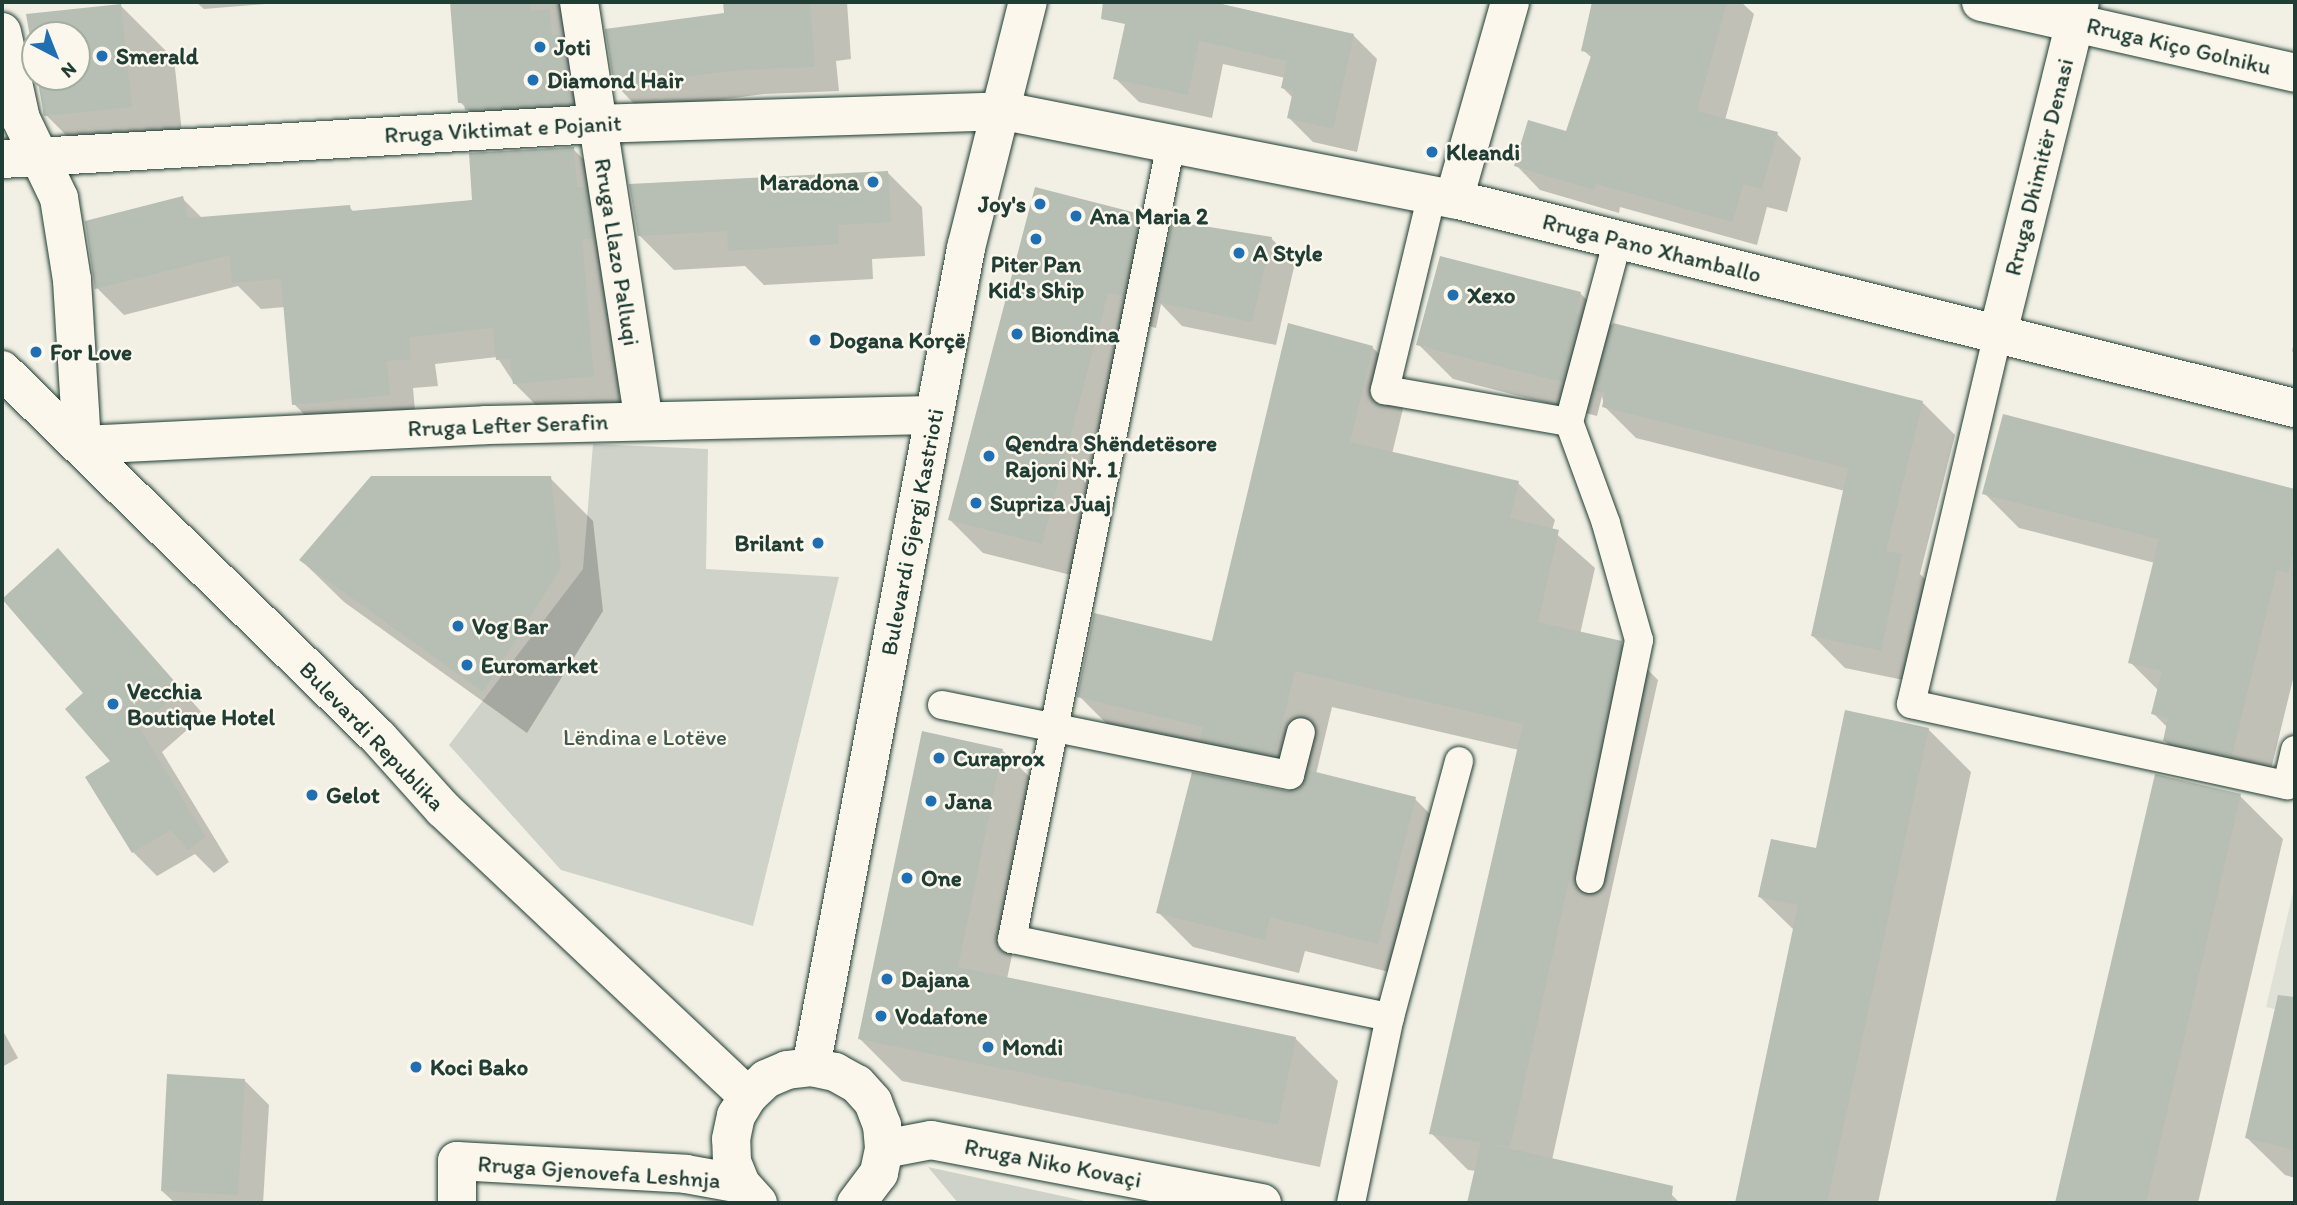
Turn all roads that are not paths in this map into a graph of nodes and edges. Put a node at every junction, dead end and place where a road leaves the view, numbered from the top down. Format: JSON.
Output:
{"nodes":[{"id":1,"x":579,"y":2,"type":"edge"},
{"id":2,"x":1028,"y":2,"type":"edge"},
{"id":3,"x":1510,"y":2,"type":"edge"},
{"id":4,"x":1981,"y":2,"type":"edge"},
{"id":5,"x":2077,"y":12,"type":"edge"},
{"id":6,"x":2,"y":32,"type":"edge"},
{"id":7,"x":2295,"y":73,"type":"edge"},
{"id":8,"x":1004,"y":111,"type":"junction"},
{"id":9,"x":597,"y":124,"type":"junction"},
{"id":10,"x":1171,"y":143,"type":"junction"},
{"id":11,"x":43,"y":157,"type":"junction"},
{"id":12,"x":2,"y":159,"type":"edge"},
{"id":13,"x":1443,"y":197,"type":"junction"},
{"id":14,"x":1618,"y":239,"type":"junction"},
{"id":15,"x":1998,"y":333,"type":"junction"},
{"id":16,"x":3,"y":374,"type":"edge"},
{"id":17,"x":2295,"y":408,"type":"edge"},
{"id":18,"x":934,"y":415,"type":"junction"},
{"id":19,"x":644,"y":420,"type":"junction"},
{"id":20,"x":1569,"y":422,"type":"junction"},
{"id":21,"x":82,"y":445,"type":"junction"},
{"id":22,"x":942,"y":705,"type":"dead end"},
{"id":23,"x":1054,"y":729,"type":"junction"},
{"id":24,"x":1301,"y":732,"type":"dead end"},
{"id":25,"x":2295,"y":750,"type":"edge"},
{"id":26,"x":1459,"y":761,"type":"dead end"},
{"id":27,"x":1590,"y":879,"type":"dead end"},
{"id":28,"x":1390,"y":1017,"type":"junction"},
{"id":29,"x":811,"y":1067,"type":"junction"},
{"id":30,"x":748,"y":1096,"type":"junction"},
{"id":31,"x":884,"y":1149,"type":"junction"},
{"id":32,"x":750,"y":1194,"type":"edge"},
{"id":33,"x":457,"y":1203,"type":"edge"},
{"id":34,"x":856,"y":1203,"type":"edge"},
{"id":35,"x":1262,"y":1203,"type":"edge"},
{"id":36,"x":1351,"y":1203,"type":"edge"}],
"edges":[{"from":1,"to":9,"type":"street","name":"Rruga Llazo Palluqi"},
{"from":2,"to":8,"type":"street","name":"Bulevardi Gjergj Kastrioti"},
{"from":3,"to":13,"type":"street"},
{"from":4,"to":5,"type":"street","name":"Rruga Kiço Golniku"},
{"from":5,"to":7,"type":"street","name":"Rruga Kiço Golniku"},
{"from":5,"to":15,"type":"street","name":"Rruga Dhimitër Denasi"},
{"from":6,"to":11,"type":"street"},
{"from":8,"to":9,"type":"street","name":"Rruga Viktimat e Pojanit"},
{"from":8,"to":10,"type":"street","name":"Rruga Pano Xhamballo"},
{"from":8,"to":18,"type":"street","name":"Bulevardi Gjergj Kastrioti"},
{"from":9,"to":11,"type":"street","name":"Rruga Viktimat e Pojanit"},
{"from":9,"to":19,"type":"street","name":"Rruga Llazo Palluqi"},
{"from":10,"to":13,"type":"street","name":"Rruga Pano Xhamballo"},
{"from":10,"to":23,"type":"lane"},
{"from":11,"to":12,"type":"street","name":"Rruga Viktimat e Pojanit"},
{"from":11,"to":21,"type":"street"},
{"from":13,"to":14,"type":"street","name":"Rruga Pano Xhamballo"},
{"from":13,"to":20,"type":"lane"},
{"from":14,"to":15,"type":"street","name":"Rruga Pano Xhamballo"},
{"from":14,"to":20,"type":"lane"},
{"from":15,"to":17,"type":"street","name":"Rruga Pano Xhamballo"},
{"from":15,"to":25,"type":"lane"},
{"from":16,"to":21,"type":"street","name":"Bulevardi Republika"},
{"from":18,"to":19,"type":"street","name":"Rruga Lefter Serafin"},
{"from":18,"to":29,"type":"street","name":"Bulevardi Gjergj Kastrioti"},
{"from":19,"to":21,"type":"street","name":"Rruga Lefter Serafin"},
{"from":20,"to":27,"type":"lane"},
{"from":21,"to":30,"type":"street","name":"Bulevardi Republika"},
{"from":22,"to":23,"type":"lane"},
{"from":23,"to":24,"type":"lane"},
{"from":23,"to":28,"type":"lane"},
{"from":26,"to":28,"type":"lane"},
{"from":28,"to":36,"type":"lane"},
{"from":29,"to":30,"type":"street"},
{"from":29,"to":31,"type":"street"},
{"from":30,"to":32,"type":"street"},
{"from":31,"to":34,"type":"street"},
{"from":31,"to":35,"type":"street","name":"Rruga Niko Kovaçi"},
{"from":32,"to":33,"type":"street","name":"Rruga Gjenovefa Leshnja"}]}
